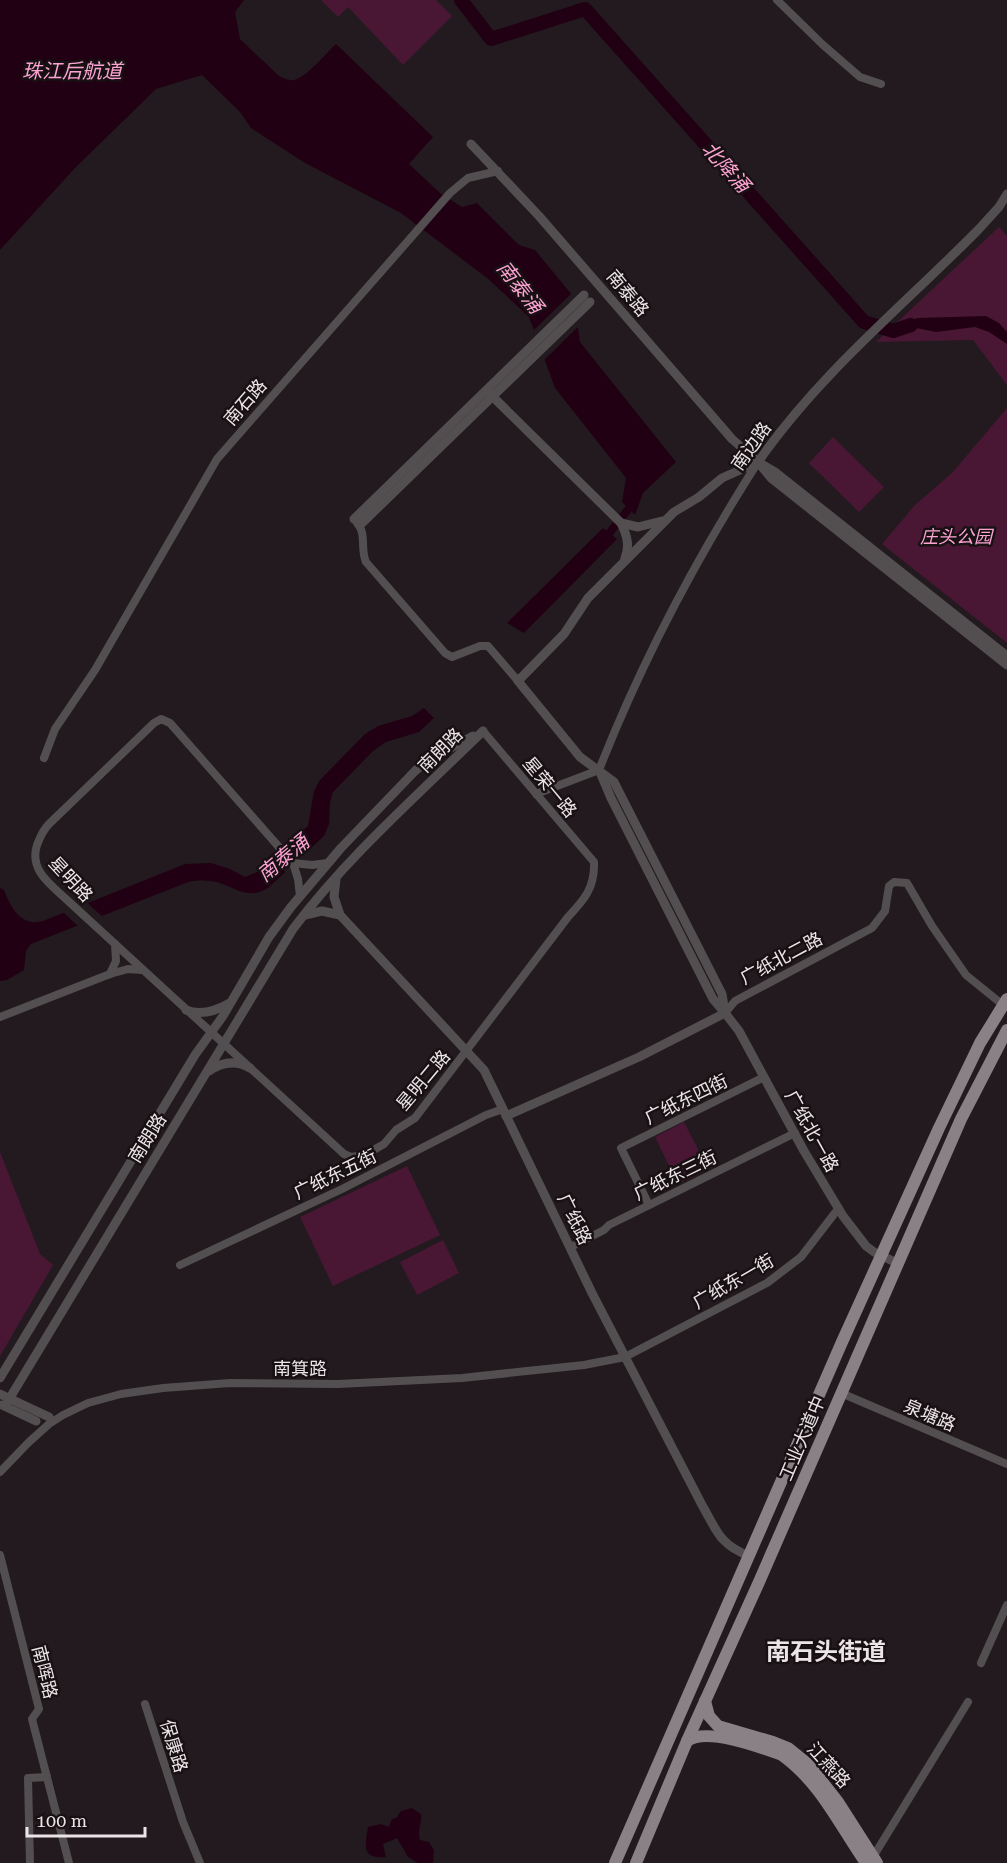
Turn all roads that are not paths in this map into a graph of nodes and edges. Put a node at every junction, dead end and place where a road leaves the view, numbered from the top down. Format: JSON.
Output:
{"nodes":[{"id":1,"x":777,"y":0,"type":"edge"},
{"id":2,"x":881,"y":84,"type":"dead end"},
{"id":3,"x":471,"y":144,"type":"dead end"},
{"id":4,"x":498,"y":171,"type":"junction"},
{"id":5,"x":1007,"y":194,"type":"edge"},
{"id":6,"x":999,"y":207,"type":"junction"},
{"id":7,"x":1007,"y":216,"type":"edge"},
{"id":8,"x":587,"y":298,"type":"dead end"},
{"id":9,"x":489,"y":394,"type":"junction"},
{"id":10,"x":758,"y":462,"type":"junction"},
{"id":11,"x":666,"y":520,"type":"junction"},
{"id":12,"x":357,"y":522,"type":"joint"},
{"id":13,"x":621,"y":523,"type":"junction"},
{"id":14,"x":623,"y":562,"type":"junction"},
{"id":15,"x":1007,"y":656,"type":"edge"},
{"id":16,"x":1007,"y":665,"type":"edge"},
{"id":17,"x":518,"y":681,"type":"junction"},
{"id":18,"x":483,"y":731,"type":"junction"},
{"id":19,"x":44,"y":758,"type":"dead end"},
{"id":20,"x":599,"y":770,"type":"junction"},
{"id":21,"x":536,"y":794,"type":"junction"},
{"id":22,"x":328,"y":862,"type":"junction"},
{"id":23,"x":594,"y":862,"type":"joint"},
{"id":24,"x":296,"y":865,"type":"junction"},
{"id":25,"x":337,"y":878,"type":"junction"},
{"id":26,"x":300,"y":896,"type":"junction"},
{"id":27,"x":340,"y":915,"type":"junction"},
{"id":28,"x":302,"y":917,"type":"junction"},
{"id":29,"x":112,"y":941,"type":"junction"},
{"id":30,"x":143,"y":970,"type":"junction"},
{"id":31,"x":249,"y":973,"type":"junction"},
{"id":32,"x":110,"y":974,"type":"junction"},
{"id":33,"x":261,"y":979,"type":"junction"},
{"id":34,"x":232,"y":1001,"type":"junction"},
{"id":35,"x":1005,"y":1002,"type":"edge"},
{"id":36,"x":186,"y":1010,"type":"junction"},
{"id":37,"x":725,"y":1012,"type":"junction"},
{"id":38,"x":0,"y":1017,"type":"edge"},
{"id":39,"x":1007,"y":1030,"type":"edge"},
{"id":40,"x":211,"y":1033,"type":"junction"},
{"id":41,"x":223,"y":1044,"type":"junction"},
{"id":42,"x":467,"y":1051,"type":"junction"},
{"id":43,"x":250,"y":1068,"type":"junction"},
{"id":44,"x":205,"y":1075,"type":"junction"},
{"id":45,"x":764,"y":1077,"type":"junction"},
{"id":46,"x":170,"y":1097,"type":"junction"},
{"id":47,"x":186,"y":1106,"type":"junction"},
{"id":48,"x":505,"y":1112,"type":"junction"},
{"id":49,"x":795,"y":1133,"type":"junction"},
{"id":50,"x":649,"y":1205,"type":"junction"},
{"id":51,"x":838,"y":1209,"type":"junction"},
{"id":52,"x":571,"y":1247,"type":"junction"},
{"id":53,"x":881,"y":1256,"type":"junction"},
{"id":54,"x":897,"y":1263,"type":"junction"},
{"id":55,"x":180,"y":1265,"type":"dead end"},
{"id":56,"x":30,"y":1329,"type":"junction"},
{"id":57,"x":45,"y":1339,"type":"junction"},
{"id":58,"x":625,"y":1357,"type":"junction"},
{"id":59,"x":12,"y":1358,"type":"junction"},
{"id":60,"x":0,"y":1367,"type":"edge"},
{"id":61,"x":0,"y":1378,"type":"edge"},
{"id":62,"x":841,"y":1393,"type":"junction"},
{"id":63,"x":0,"y":1394,"type":"edge"},
{"id":64,"x":3,"y":1405,"type":"edge"},
{"id":65,"x":49,"y":1418,"type":"dead end"},
{"id":66,"x":36,"y":1421,"type":"dead end"},
{"id":67,"x":1007,"y":1464,"type":"edge"},
{"id":68,"x":0,"y":1472,"type":"edge"},
{"id":69,"x":0,"y":1555,"type":"edge"},
{"id":70,"x":749,"y":1556,"type":"junction"},
{"id":71,"x":1007,"y":1605,"type":"edge"},
{"id":72,"x":981,"y":1663,"type":"dead end"},
{"id":73,"x":705,"y":1701,"type":"junction"},
{"id":74,"x":968,"y":1702,"type":"dead end"},
{"id":75,"x":145,"y":1704,"type":"dead end"},
{"id":76,"x":687,"y":1741,"type":"junction"},
{"id":77,"x":47,"y":1777,"type":"junction"},
{"id":78,"x":872,"y":1861,"type":"edge"},
{"id":79,"x":30,"y":1863,"type":"edge"},
{"id":80,"x":69,"y":1863,"type":"edge"},
{"id":81,"x":200,"y":1863,"type":"edge"},
{"id":82,"x":615,"y":1863,"type":"edge"},
{"id":83,"x":636,"y":1863,"type":"edge"}],
"edges":[{"from":1,"to":2,"type":"street"},
{"from":3,"to":4,"type":"street","name":"南泰路"},
{"from":4,"to":10,"type":"street","name":"南泰路"},
{"from":4,"to":19,"type":"street","name":"南石路"},
{"from":5,"to":6,"type":"street","name":"南边路"},
{"from":6,"to":7,"type":"street"},
{"from":6,"to":10,"type":"street","name":"南边路"},
{"from":8,"to":9,"type":"street"},
{"from":9,"to":12,"type":"street"},
{"from":9,"to":13,"type":"street"},
{"from":10,"to":11,"type":"street"},
{"from":10,"to":15,"type":"street","name":"南泰路"},
{"from":10,"to":16,"type":"street","name":"南泰路"},
{"from":10,"to":20,"type":"street","name":"南边路"},
{"from":11,"to":13,"type":"street"},
{"from":11,"to":14,"type":"street"},
{"from":12,"to":17,"type":"street"},
{"from":13,"to":14,"type":"street"},
{"from":14,"to":17,"type":"street"},
{"from":17,"to":20,"type":"street","name":"广纸北一路"},
{"from":18,"to":21,"type":"street","name":"星荣一路"},
{"from":18,"to":22,"type":"street","name":"南朗路"},
{"from":18,"to":25,"type":"street","name":"南朗路"},
{"from":20,"to":21,"type":"street"},
{"from":20,"to":37,"type":"street","name":"广纸北一路"},
{"from":21,"to":23,"type":"street","name":"星荣一路"},
{"from":22,"to":24,"type":"street"},
{"from":22,"to":26,"type":"street","name":"南朗路"},
{"from":23,"to":42,"type":"street","name":"星明二路"},
{"from":24,"to":26,"type":"street"},
{"from":24,"to":29,"type":"street","name":"星明路"},
{"from":25,"to":27,"type":"street"},
{"from":25,"to":28,"type":"street","name":"南朗路"},
{"from":26,"to":31,"type":"street","name":"南朗路"},
{"from":27,"to":28,"type":"street"},
{"from":27,"to":42,"type":"street","name":"广纸路"},
{"from":28,"to":33,"type":"street","name":"南朗路"},
{"from":29,"to":30,"type":"street","name":"星明路"},
{"from":29,"to":32,"type":"street"},
{"from":30,"to":32,"type":"street"},
{"from":30,"to":36,"type":"street","name":"星明路"},
{"from":31,"to":33,"type":"street"},
{"from":31,"to":34,"type":"street","name":"南朗路"},
{"from":32,"to":38,"type":"street"},
{"from":33,"to":41,"type":"street","name":"南朗路"},
{"from":34,"to":36,"type":"street"},
{"from":34,"to":40,"type":"street","name":"南朗路"},
{"from":35,"to":37,"type":"street","name":"广纸北二路"},
{"from":35,"to":53,"type":"main road"},
{"from":36,"to":40,"type":"street","name":"星明路"},
{"from":37,"to":45,"type":"street","name":"广纸北一路"},
{"from":37,"to":48,"type":"street","name":"广纸北二路"},
{"from":39,"to":54,"type":"main road","name":"工业大道中"},
{"from":40,"to":41,"type":"street","name":"星明路"},
{"from":40,"to":46,"type":"street","name":"南朗路"},
{"from":41,"to":43,"type":"street","name":"星明二路"},
{"from":41,"to":44,"type":"street","name":"南朗路"},
{"from":42,"to":43,"type":"street","name":"星明二路"},
{"from":42,"to":48,"type":"street","name":"广纸路"},
{"from":43,"to":44,"type":"street"},
{"from":44,"to":47,"type":"street","name":"南朗路"},
{"from":45,"to":49,"type":"street","name":"广纸北一路"},
{"from":45,"to":50,"type":"street","name":"广纸东四街"},
{"from":46,"to":47,"type":"street"},
{"from":46,"to":56,"type":"street","name":"南朗路"},
{"from":47,"to":57,"type":"street","name":"南朗路"},
{"from":48,"to":52,"type":"street","name":"广纸路"},
{"from":48,"to":55,"type":"street","name":"广纸东五街"},
{"from":49,"to":50,"type":"street","name":"广纸东三街"},
{"from":49,"to":51,"type":"street","name":"广纸北一路"},
{"from":50,"to":52,"type":"street","name":"广纸东三街"},
{"from":51,"to":53,"type":"street","name":"广纸北一路"},
{"from":51,"to":58,"type":"street","name":"广纸东一街"},
{"from":52,"to":58,"type":"street","name":"广纸路"},
{"from":53,"to":54,"type":"street","name":"广纸北一路"},
{"from":53,"to":70,"type":"main road"},
{"from":54,"to":62,"type":"main road","name":"工业大道中"},
{"from":56,"to":57,"type":"street"},
{"from":56,"to":59,"type":"street","name":"南朗路"},
{"from":57,"to":64,"type":"street","name":"南朗路"},
{"from":58,"to":68,"type":"street","name":"南箕路"},
{"from":58,"to":70,"type":"street","name":"广纸路"},
{"from":59,"to":60,"type":"street"},
{"from":59,"to":61,"type":"street","name":"南朗路"},
{"from":62,"to":67,"type":"street","name":"泉塘路"},
{"from":62,"to":73,"type":"main road","name":"工业大道中"},
{"from":63,"to":65,"type":"street"},
{"from":64,"to":66,"type":"street"},
{"from":69,"to":77,"type":"street","name":"南晖路"},
{"from":70,"to":82,"type":"main road"},
{"from":71,"to":72,"type":"street"},
{"from":73,"to":76,"type":"main road","name":"工业大道中"},
{"from":73,"to":78,"type":"main road","name":"江燕路"},
{"from":74,"to":78,"type":"street"},
{"from":75,"to":81,"type":"street","name":"保康路"},
{"from":76,"to":78,"type":"main road","name":"江燕路"},
{"from":76,"to":83,"type":"main road","name":"工业大道中"},
{"from":77,"to":79,"type":"street"},
{"from":77,"to":80,"type":"street","name":"南晖路"}]}
